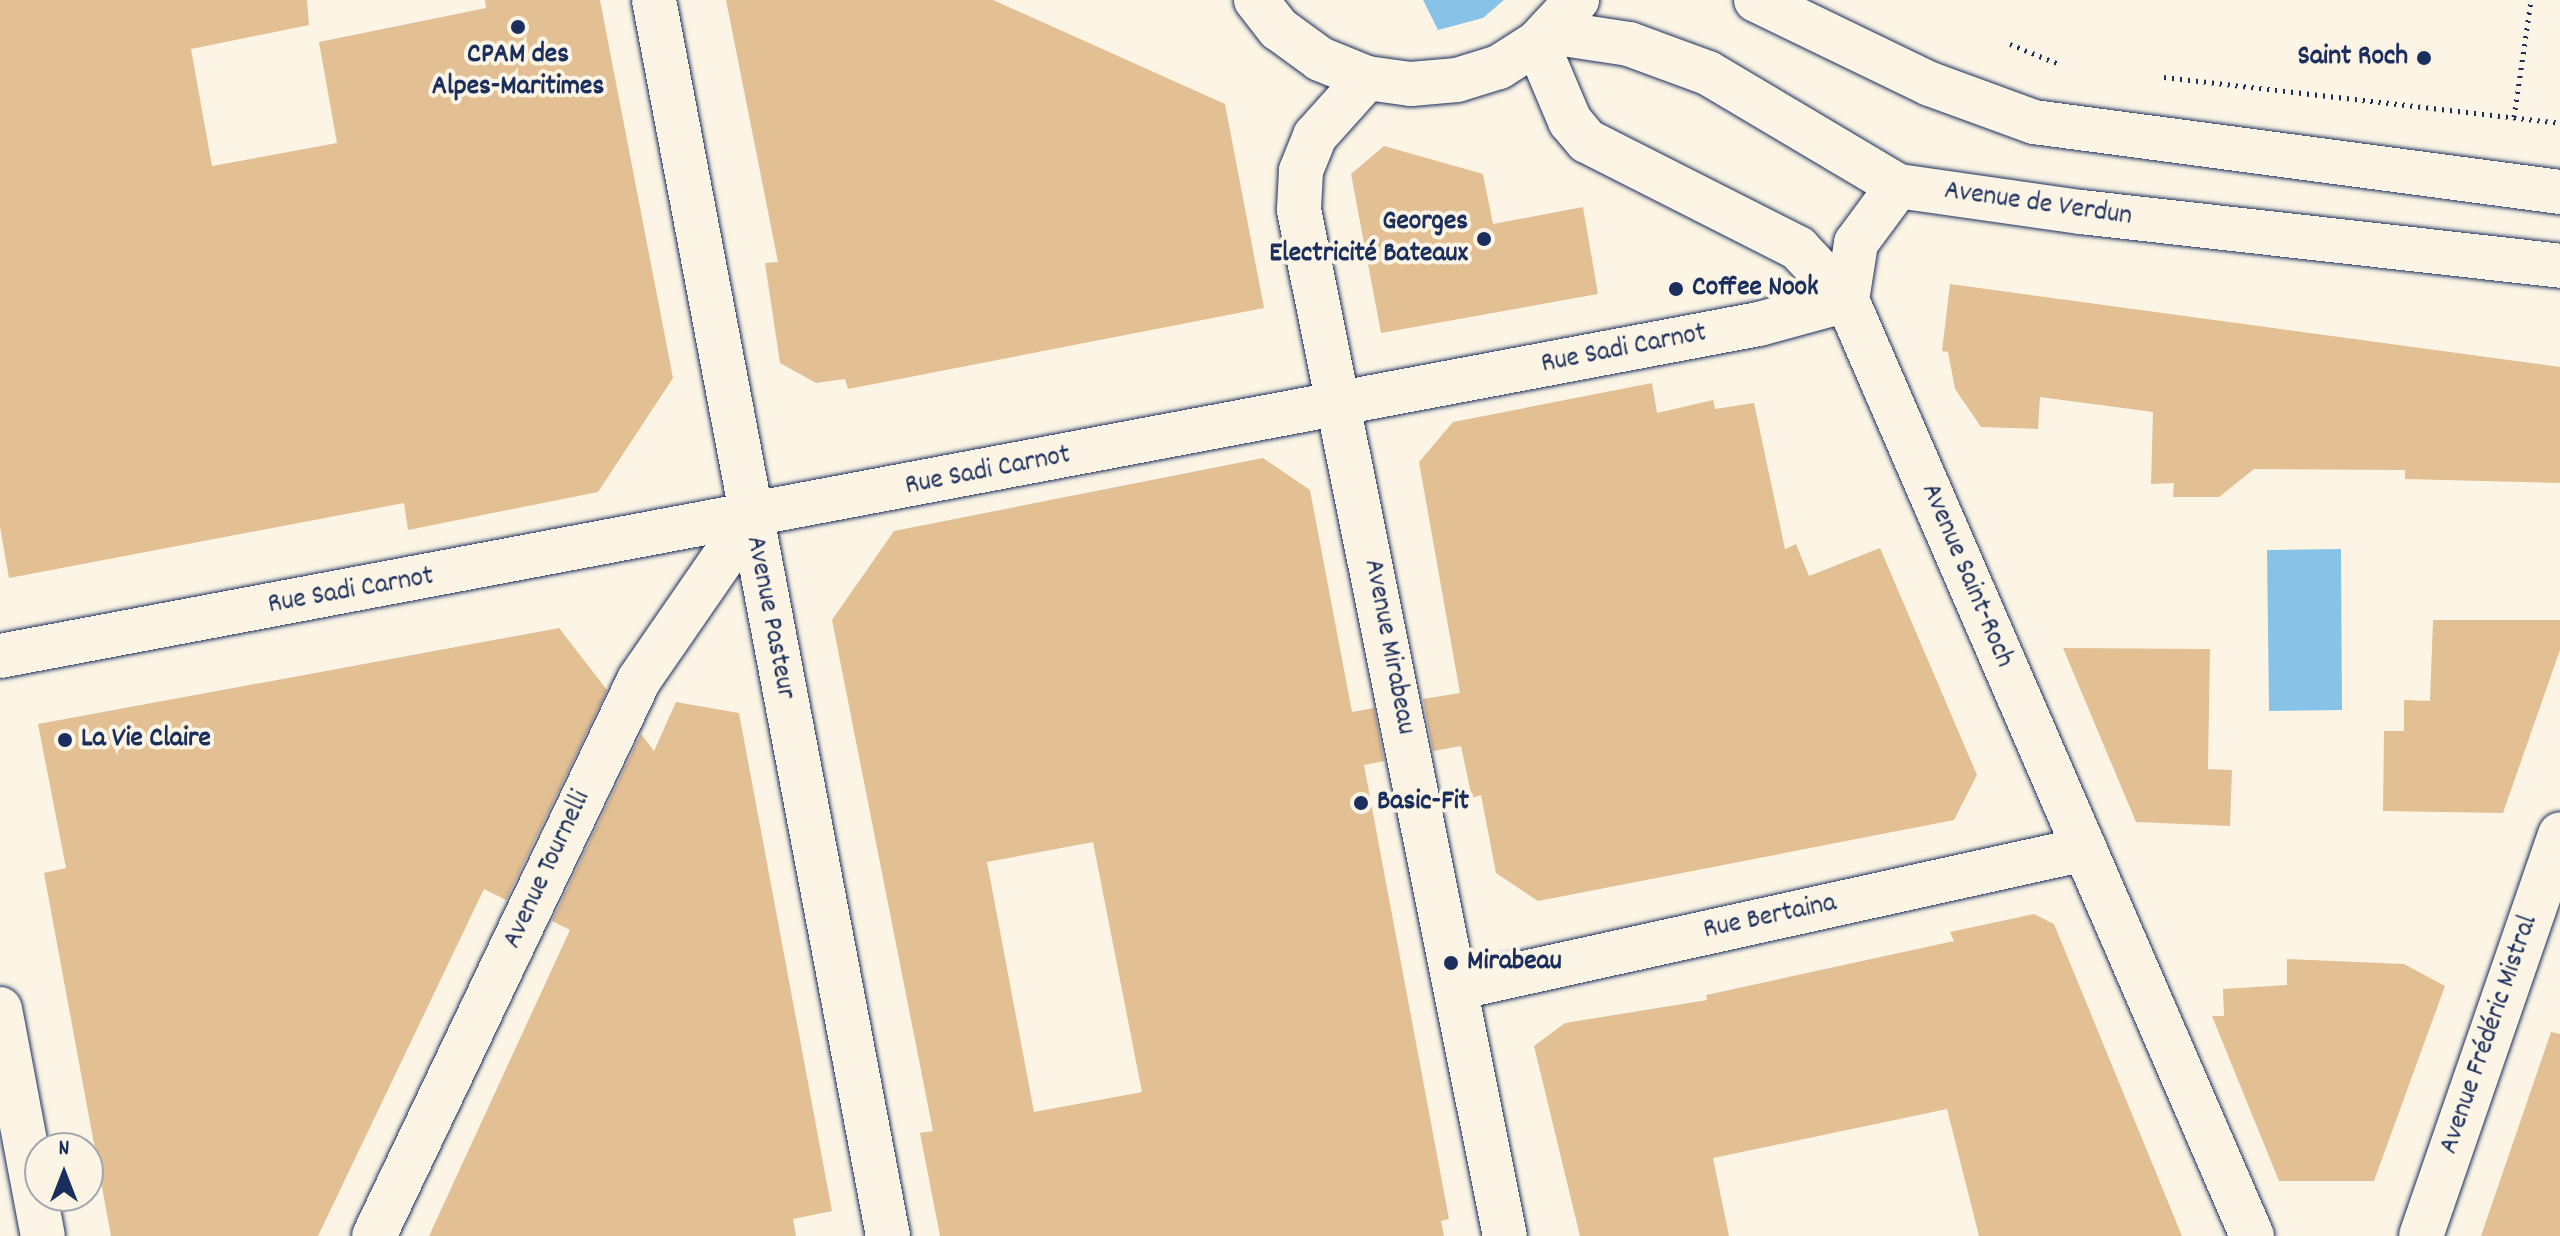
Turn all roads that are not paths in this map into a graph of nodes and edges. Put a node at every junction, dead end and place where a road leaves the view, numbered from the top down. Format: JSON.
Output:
{"nodes":[{"id":1,"x":654,"y":0,"type":"edge"},
{"id":2,"x":1256,"y":0,"type":"edge"},
{"id":3,"x":1756,"y":0,"type":"edge"},
{"id":4,"x":1555,"y":25,"type":"edge"},
{"id":5,"x":1367,"y":78,"type":"junction"},
{"id":6,"x":1898,"y":186,"type":"junction"},
{"id":7,"x":2560,"y":192,"type":"edge"},
{"id":8,"x":2560,"y":266,"type":"edge"},
{"id":9,"x":1847,"y":300,"type":"junction"},
{"id":10,"x":1335,"y":403,"type":"junction"},
{"id":11,"x":750,"y":519,"type":"junction"},
{"id":12,"x":0,"y":656,"type":"edge"},
{"id":13,"x":2560,"y":834,"type":"edge"},
{"id":14,"x":2085,"y":849,"type":"junction"},
{"id":15,"x":1456,"y":988,"type":"junction"},
{"id":16,"x":0,"y":1009,"type":"edge"},
{"id":17,"x":43,"y":1236,"type":"edge"},
{"id":18,"x":374,"y":1236,"type":"edge"},
{"id":19,"x":888,"y":1236,"type":"edge"},
{"id":20,"x":1505,"y":1236,"type":"edge"},
{"id":21,"x":2252,"y":1236,"type":"edge"},
{"id":22,"x":2421,"y":1236,"type":"edge"}],
"edges":[{"from":1,"to":11,"type":"street","name":"Avenue Pasteur"},
{"from":2,"to":5,"type":"street"},
{"from":3,"to":7,"type":"street"},
{"from":4,"to":5,"type":"street"},
{"from":4,"to":6,"type":"street","name":"Avenue de Verdun"},
{"from":4,"to":9,"type":"street","name":"Avenue Saint-Roch"},
{"from":5,"to":10,"type":"street","name":"Avenue Mirabeau"},
{"from":6,"to":8,"type":"street","name":"Avenue de Verdun"},
{"from":6,"to":9,"type":"street"},
{"from":9,"to":10,"type":"street","name":"Rue Sadi Carnot"},
{"from":9,"to":14,"type":"street","name":"Avenue Saint-Roch"},
{"from":10,"to":11,"type":"street","name":"Rue Sadi Carnot"},
{"from":10,"to":15,"type":"street","name":"Avenue Mirabeau"},
{"from":11,"to":12,"type":"street","name":"Rue Sadi Carnot"},
{"from":11,"to":18,"type":"street","name":"Avenue Tournelli"},
{"from":11,"to":19,"type":"street","name":"Avenue Pasteur"},
{"from":13,"to":22,"type":"street","name":"Avenue Frédéric Mistral"},
{"from":14,"to":15,"type":"street","name":"Rue Bertaina"},
{"from":14,"to":21,"type":"street","name":"Avenue Saint-Roch"},
{"from":15,"to":20,"type":"street","name":"Avenue Mirabeau"},
{"from":16,"to":17,"type":"street"}]}
